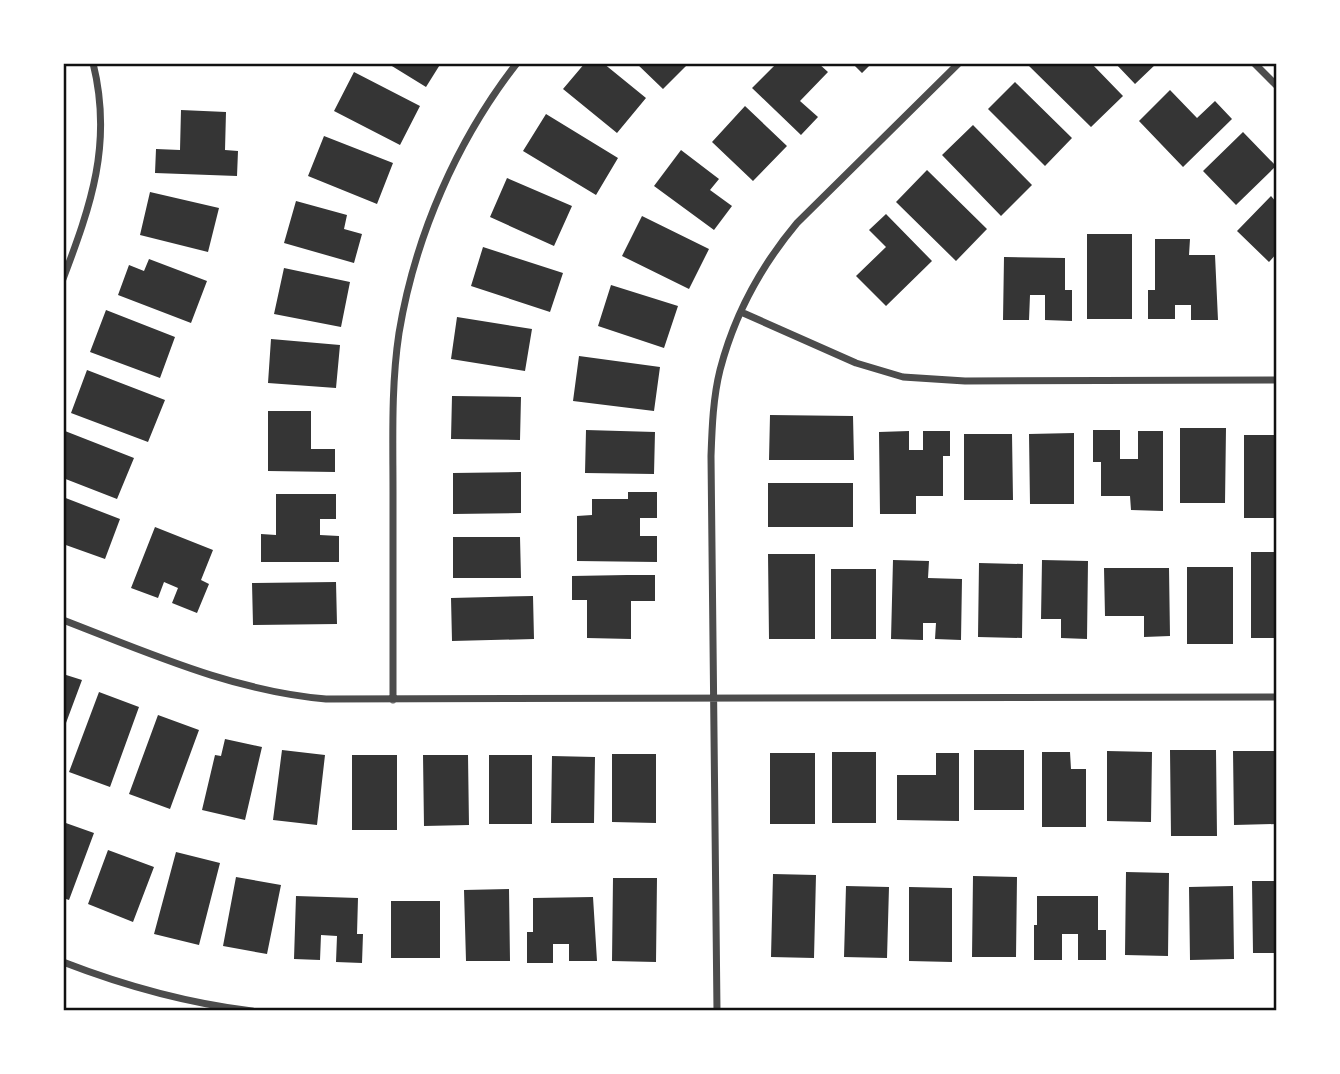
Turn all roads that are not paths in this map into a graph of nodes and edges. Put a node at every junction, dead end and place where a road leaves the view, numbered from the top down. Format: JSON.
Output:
{"nodes":[{"id":1,"x":93,"y":63,"type":"edge"},
{"id":2,"x":517,"y":63,"type":"edge"},
{"id":3,"x":959,"y":63,"type":"edge"},
{"id":4,"x":1254,"y":63,"type":"edge"},
{"id":5,"x":1277,"y":86,"type":"edge"},
{"id":6,"x":63,"y":279,"type":"edge"},
{"id":7,"x":741,"y":312,"type":"junction"},
{"id":8,"x":1277,"y":380,"type":"edge"},
{"id":9,"x":63,"y":620,"type":"edge"},
{"id":10,"x":1277,"y":697,"type":"edge"},
{"id":11,"x":393,"y":699,"type":"junction"},
{"id":12,"x":713,"y":700,"type":"junction"},
{"id":13,"x":63,"y":962,"type":"edge"},
{"id":14,"x":252,"y":1011,"type":"edge"},
{"id":15,"x":718,"y":1011,"type":"edge"}],
"edges":[{"from":1,"to":6,"type":"street"},
{"from":2,"to":11,"type":"street"},
{"from":3,"to":7,"type":"street"},
{"from":4,"to":5,"type":"street"},
{"from":7,"to":8,"type":"street"},
{"from":7,"to":12,"type":"street"},
{"from":9,"to":11,"type":"street"},
{"from":10,"to":12,"type":"street"},
{"from":11,"to":12,"type":"street"},
{"from":12,"to":15,"type":"street"},
{"from":13,"to":14,"type":"street"}]}
